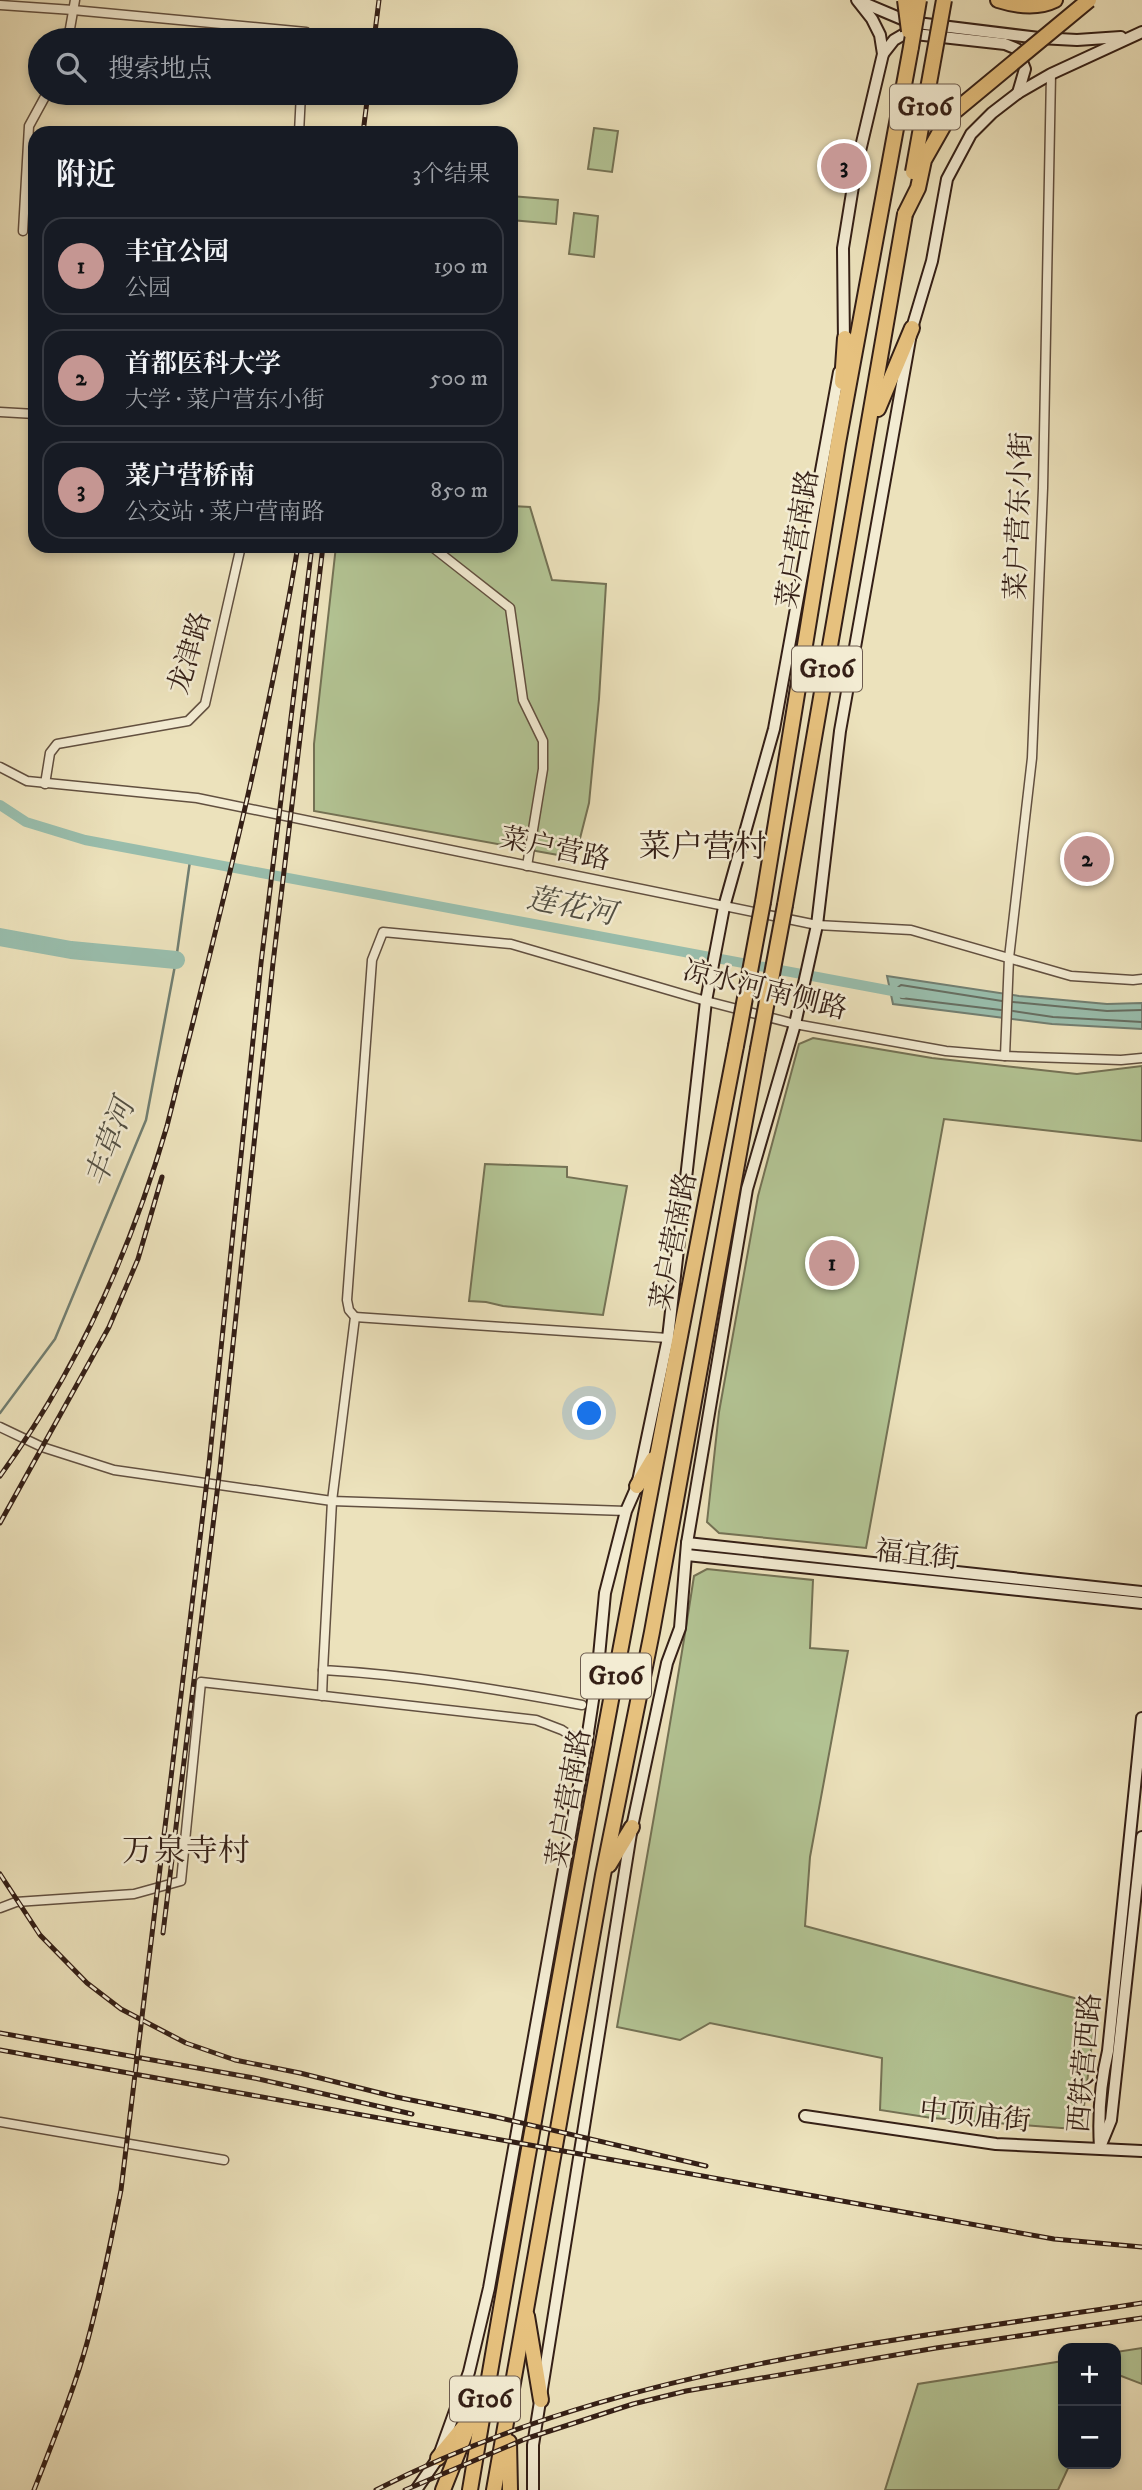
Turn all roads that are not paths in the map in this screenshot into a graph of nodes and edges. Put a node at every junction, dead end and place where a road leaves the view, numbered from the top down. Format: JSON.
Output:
{"nodes":[{"id":1,"x":75,"y":0,"type":"edge"},
{"id":2,"x":857,"y":0,"type":"edge"},
{"id":3,"x":905,"y":0,"type":"edge"},
{"id":4,"x":919,"y":0,"type":"edge"},
{"id":5,"x":944,"y":0,"type":"edge"},
{"id":6,"x":998,"y":0,"type":"edge"},
{"id":7,"x":1055,"y":0,"type":"edge"},
{"id":8,"x":1088,"y":0,"type":"edge"},
{"id":9,"x":0,"y":5,"type":"edge"},
{"id":10,"x":73,"y":10,"type":"junction"},
{"id":11,"x":70,"y":28,"type":"edge"},
{"id":12,"x":234,"y":28,"type":"edge"},
{"id":13,"x":1142,"y":33,"type":"edge"},
{"id":14,"x":1129,"y":37,"type":"junction"},
{"id":15,"x":911,"y":47,"type":"junction"},
{"id":16,"x":883,"y":54,"type":"junction"},
{"id":17,"x":1051,"y":74,"type":"junction"},
{"id":18,"x":1018,"y":93,"type":"junction"},
{"id":19,"x":40,"y":105,"type":"edge"},
{"id":20,"x":301,"y":105,"type":"edge"},
{"id":21,"x":29,"y":126,"type":"edge"},
{"id":22,"x":300,"y":126,"type":"edge"},
{"id":23,"x":28,"y":144,"type":"edge"},
{"id":24,"x":905,"y":214,"type":"junction"},
{"id":25,"x":23,"y":231,"type":"dead end"},
{"id":26,"x":912,"y":328,"type":"junction"},
{"id":27,"x":845,"y":338,"type":"junction"},
{"id":28,"x":0,"y":412,"type":"edge"},
{"id":29,"x":28,"y":414,"type":"edge"},
{"id":30,"x":868,"y":433,"type":"junction"},
{"id":31,"x":838,"y":443,"type":"junction"},
{"id":32,"x":240,"y":553,"type":"edge"},
{"id":33,"x":440,"y":553,"type":"edge"},
{"id":34,"x":0,"y":767,"type":"edge"},
{"id":35,"x":45,"y":784,"type":"junction"},
{"id":36,"x":527,"y":866,"type":"junction"},
{"id":37,"x":724,"y":906,"type":"junction"},
{"id":38,"x":817,"y":925,"type":"junction"},
{"id":39,"x":1009,"y":958,"type":"junction"},
{"id":40,"x":1142,"y":978,"type":"edge"},
{"id":41,"x":706,"y":1001,"type":"junction"},
{"id":42,"x":795,"y":1024,"type":"junction"},
{"id":43,"x":1005,"y":1056,"type":"junction"},
{"id":44,"x":1142,"y":1058,"type":"edge"},
{"id":45,"x":355,"y":1317,"type":"junction"},
{"id":46,"x":668,"y":1338,"type":"junction"},
{"id":47,"x":0,"y":1427,"type":"edge"},
{"id":48,"x":658,"y":1448,"type":"junction"},
{"id":49,"x":637,"y":1486,"type":"junction"},
{"id":50,"x":332,"y":1500,"type":"junction"},
{"id":51,"x":626,"y":1511,"type":"junction"},
{"id":52,"x":687,"y":1549,"type":"junction"},
{"id":53,"x":1142,"y":1592,"type":"edge"},
{"id":54,"x":1142,"y":1602,"type":"edge"},
{"id":55,"x":323,"y":1671,"type":"junction"},
{"id":56,"x":322,"y":1696,"type":"junction"},
{"id":57,"x":582,"y":1705,"type":"dead end"},
{"id":58,"x":1142,"y":1718,"type":"edge"},
{"id":59,"x":586,"y":1746,"type":"junction"},
{"id":60,"x":632,"y":1827,"type":"junction"},
{"id":61,"x":1142,"y":1837,"type":"edge"},
{"id":62,"x":603,"y":1875,"type":"junction"},
{"id":63,"x":0,"y":1908,"type":"edge"},
{"id":64,"x":805,"y":2116,"type":"dead end"},
{"id":65,"x":0,"y":2122,"type":"edge"},
{"id":66,"x":1100,"y":2148,"type":"junction"},
{"id":67,"x":1142,"y":2151,"type":"edge"},
{"id":68,"x":224,"y":2160,"type":"dead end"},
{"id":69,"x":525,"y":2304,"type":"junction"},
{"id":70,"x":501,"y":2308,"type":"junction"},
{"id":71,"x":541,"y":2399,"type":"junction"},
{"id":72,"x":508,"y":2409,"type":"junction"},
{"id":73,"x":474,"y":2414,"type":"junction"},
{"id":74,"x":438,"y":2458,"type":"junction"},
{"id":75,"x":416,"y":2490,"type":"edge"},
{"id":76,"x":443,"y":2490,"type":"edge"},
{"id":77,"x":470,"y":2490,"type":"edge"},
{"id":78,"x":494,"y":2490,"type":"edge"},
{"id":79,"x":510,"y":2490,"type":"edge"},
{"id":80,"x":533,"y":2490,"type":"edge"}],
"edges":[{"from":1,"to":10,"type":"street"},
{"from":2,"to":14,"type":"street"},
{"from":2,"to":16,"type":"street"},
{"from":3,"to":15,"type":"highway","bridge":true},
{"from":4,"to":15,"type":"highway","name":"菜户营南路","number":"G106","bridge":true},
{"from":5,"to":24,"type":"highway","number":"G106","bridge":true},
{"from":6,"to":7,"type":"highway"},
{"from":8,"to":24,"type":"highway","bridge":true},
{"from":9,"to":10,"type":"street"},
{"from":10,"to":11,"type":"street"},
{"from":10,"to":12,"type":"street"},
{"from":13,"to":14,"type":"street"},
{"from":14,"to":17,"type":"street"},
{"from":15,"to":31,"type":"highway","name":"菜户营南路","number":"G106"},
{"from":16,"to":18,"type":"street"},
{"from":16,"to":27,"type":"street","name":"菜户营南路"},
{"from":17,"to":18,"type":"street"},
{"from":17,"to":39,"type":"street","name":"菜户营东小街"},
{"from":18,"to":26,"type":"street"},
{"from":19,"to":21,"type":"street"},
{"from":20,"to":22,"type":"street"},
{"from":23,"to":25,"type":"street"},
{"from":24,"to":30,"type":"highway","name":"菜户营南路","number":"G106"},
{"from":26,"to":30,"type":"highway"},
{"from":26,"to":38,"type":"street"},
{"from":27,"to":31,"type":"highway"},
{"from":27,"to":37,"type":"street","name":"菜户营南路"},
{"from":28,"to":29,"type":"street"},
{"from":30,"to":62,"type":"highway","name":"菜户营南路","number":"G106","bridge":true},
{"from":31,"to":48,"type":"highway","name":"菜户营南路","number":"G106","bridge":true},
{"from":32,"to":35,"type":"street","name":"龙津路"},
{"from":33,"to":36,"type":"street"},
{"from":34,"to":35,"type":"street","name":"菜户营路"},
{"from":35,"to":36,"type":"street","name":"菜户营路"},
{"from":36,"to":37,"type":"street","name":"菜户营路"},
{"from":37,"to":38,"type":"street","name":"菜户营路"},
{"from":37,"to":41,"type":"street","name":"菜户营南路"},
{"from":38,"to":39,"type":"street","name":"菜户营路"},
{"from":38,"to":42,"type":"street"},
{"from":39,"to":40,"type":"street","name":"菜户营路"},
{"from":39,"to":43,"type":"street","name":"菜户营东小街"},
{"from":41,"to":42,"type":"street","name":"凉水河南侧路"},
{"from":41,"to":45,"type":"street","name":"凉水河南侧路"},
{"from":41,"to":46,"type":"street","name":"菜户营南路"},
{"from":42,"to":43,"type":"street","name":"凉水河南侧路"},
{"from":42,"to":52,"type":"street"},
{"from":43,"to":44,"type":"street","name":"凉水河南侧路"},
{"from":45,"to":46,"type":"street"},
{"from":45,"to":50,"type":"street"},
{"from":46,"to":49,"type":"street","name":"菜户营南路"},
{"from":47,"to":50,"type":"street"},
{"from":48,"to":49,"type":"highway"},
{"from":48,"to":70,"type":"highway","name":"菜户营南路","number":"G106"},
{"from":49,"to":51,"type":"street","name":"菜户营南路"},
{"from":50,"to":51,"type":"street"},
{"from":50,"to":55,"type":"street"},
{"from":51,"to":59,"type":"street","name":"菜户营南路"},
{"from":52,"to":53,"type":"street","name":"福宜街"},
{"from":52,"to":54,"type":"street","name":"福宜街"},
{"from":52,"to":60,"type":"street"},
{"from":55,"to":56,"type":"street"},
{"from":55,"to":57,"type":"street"},
{"from":56,"to":59,"type":"street"},
{"from":56,"to":63,"type":"street"},
{"from":58,"to":66,"type":"street","name":"西铁营西路"},
{"from":59,"to":74,"type":"street","name":"菜户营南路"},
{"from":60,"to":62,"type":"highway"},
{"from":60,"to":71,"type":"street"},
{"from":61,"to":66,"type":"street","name":"西铁营西路"},
{"from":62,"to":69,"type":"highway","name":"菜户营南路","number":"G106"},
{"from":64,"to":66,"type":"street","name":"中顶庙街"},
{"from":65,"to":68,"type":"street"},
{"from":66,"to":67,"type":"street","name":"中顶庙街"},
{"from":69,"to":71,"type":"highway"},
{"from":69,"to":72,"type":"highway","name":"菜户营南路","number":"G106"},
{"from":70,"to":73,"type":"highway"},
{"from":70,"to":77,"type":"highway","name":"菜户营南路","number":"G106"},
{"from":71,"to":80,"type":"street"},
{"from":72,"to":78,"type":"highway","name":"菜户营南路","number":"G106"},
{"from":72,"to":79,"type":"highway"},
{"from":73,"to":74,"type":"highway"},
{"from":73,"to":76,"type":"highway"},
{"from":74,"to":75,"type":"street","name":"菜户营南路"}]}
